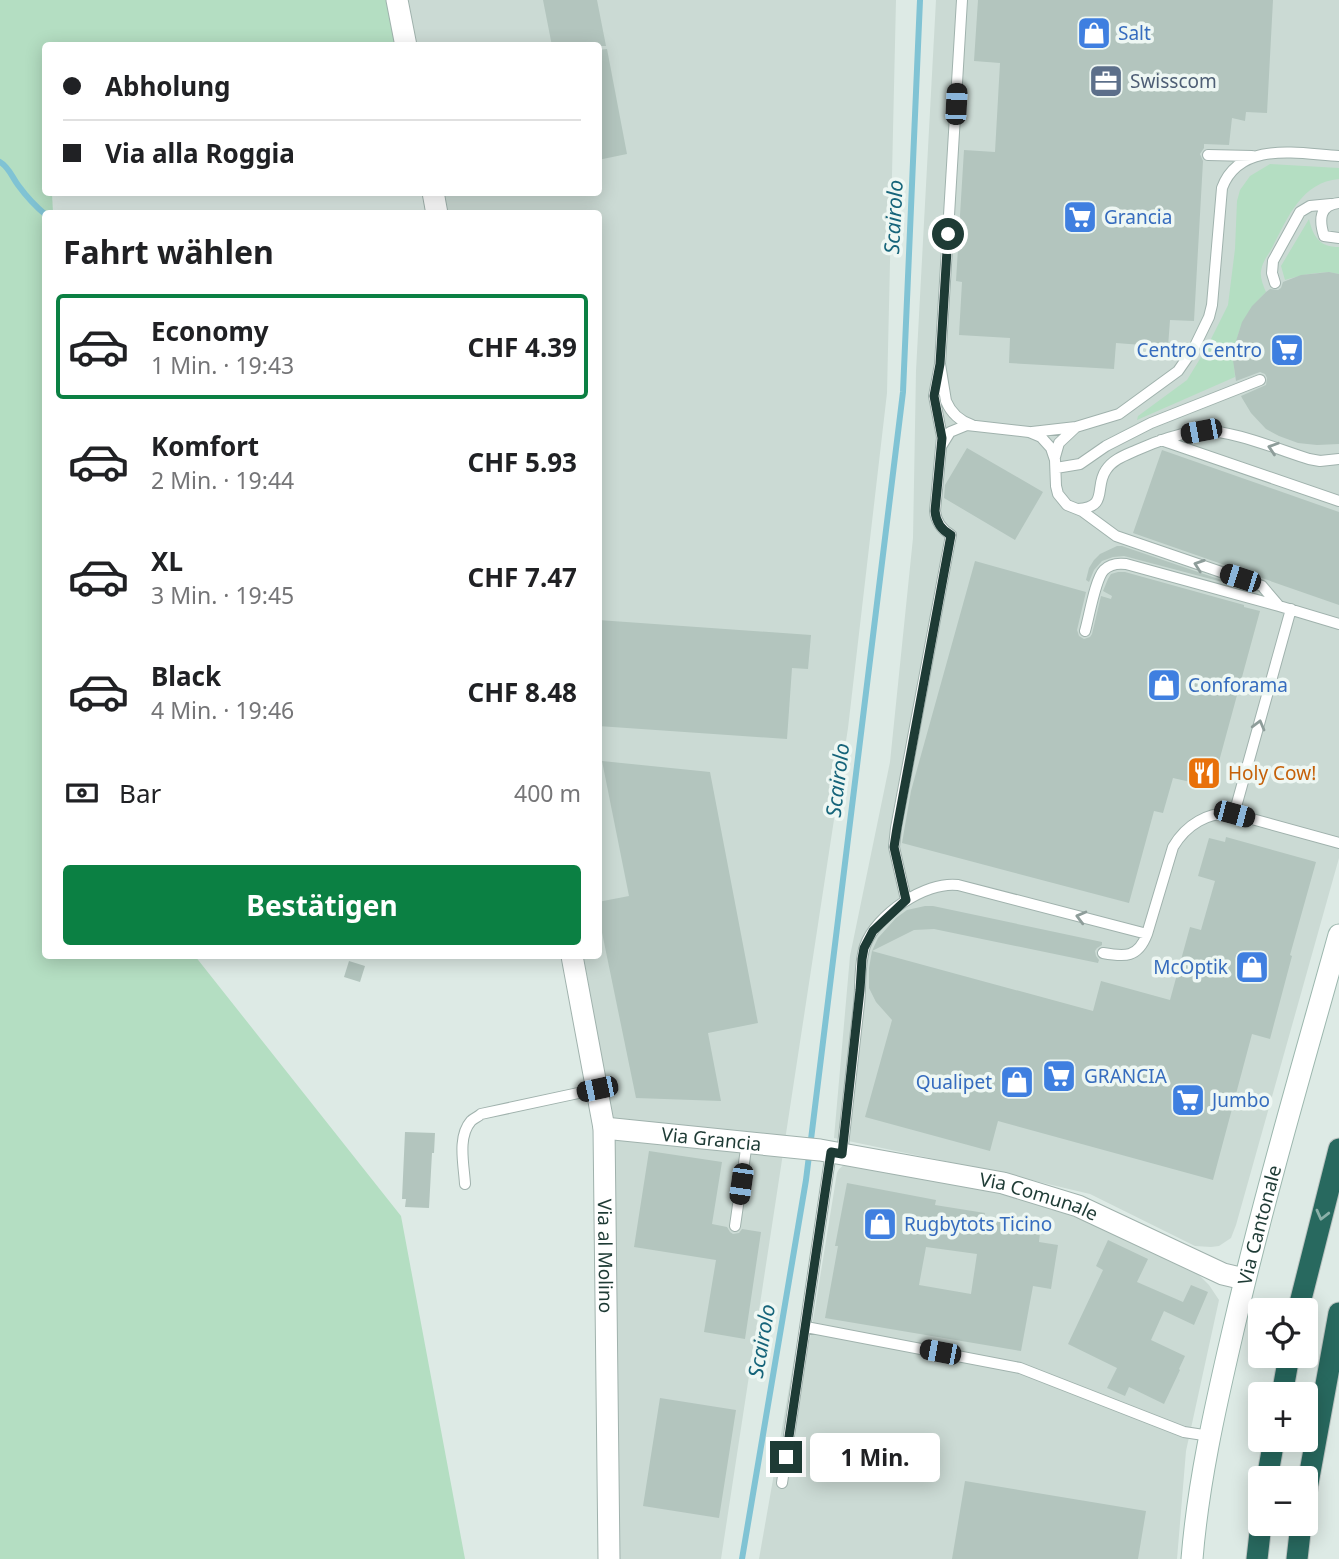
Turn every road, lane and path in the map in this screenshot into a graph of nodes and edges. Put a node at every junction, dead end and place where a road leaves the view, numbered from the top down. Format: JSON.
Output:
{"nodes":[{"id":1,"x":397,"y":0,"type":"edge"},
{"id":2,"x":962,"y":0,"type":"edge"},
{"id":3,"x":405,"y":42,"type":"edge"},
{"id":4,"x":1208,"y":155,"type":"dead end"},
{"id":5,"x":1255,"y":156,"type":"junction"},
{"id":6,"x":1336,"y":156,"type":"edge"},
{"id":7,"x":1335,"y":203,"type":"edge"},
{"id":8,"x":1339,"y":238,"type":"edge"},
{"id":9,"x":1275,"y":284,"type":"dead end"},
{"id":10,"x":940,"y":364,"type":"junction"},
{"id":11,"x":1260,"y":380,"type":"dead end"},
{"id":12,"x":972,"y":425,"type":"junction"},
{"id":13,"x":1076,"y":428,"type":"junction"},
{"id":14,"x":1029,"y":432,"type":"junction"},
{"id":15,"x":1161,"y":440,"type":"junction"},
{"id":16,"x":941,"y":448,"type":"junction"},
{"id":17,"x":1308,"y":459,"type":"junction"},
{"id":18,"x":1339,"y":459,"type":"edge"},
{"id":19,"x":1055,"y":464,"type":"junction"},
{"id":20,"x":1339,"y":469,"type":"edge"},
{"id":21,"x":1339,"y":501,"type":"edge"},
{"id":22,"x":1078,"y":509,"type":"junction"},
{"id":23,"x":1285,"y":608,"type":"junction"},
{"id":24,"x":1339,"y":624,"type":"edge"},
{"id":25,"x":1085,"y":631,"type":"dead end"},
{"id":26,"x":1234,"y":814,"type":"junction"},
{"id":27,"x":1339,"y":843,"type":"edge"},
{"id":28,"x":906,"y":900,"type":"junction"},
{"id":29,"x":1147,"y":934,"type":"junction"},
{"id":30,"x":1339,"y":935,"type":"edge"},
{"id":31,"x":1102,"y":953,"type":"dead end"},
{"id":32,"x":573,"y":959,"type":"edge"},
{"id":33,"x":597,"y":1089,"type":"junction"},
{"id":34,"x":604,"y":1128,"type":"junction"},
{"id":35,"x":747,"y":1142,"type":"junction"},
{"id":36,"x":1339,"y":1149,"type":"edge"},
{"id":37,"x":831,"y":1152,"type":"junction"},
{"id":38,"x":466,"y":1184,"type":"dead end"},
{"id":39,"x":735,"y":1226,"type":"dead end"},
{"id":40,"x":1244,"y":1279,"type":"junction"},
{"id":41,"x":1301,"y":1298,"type":"edge"},
{"id":42,"x":1339,"y":1312,"type":"edge"},
{"id":43,"x":806,"y":1326,"type":"junction"},
{"id":44,"x":1210,"y":1436,"type":"junction"},
{"id":45,"x":1311,"y":1466,"type":"edge"},
{"id":46,"x":782,"y":1483,"type":"dead end"},
{"id":47,"x":1260,"y":1536,"type":"edge"},
{"id":48,"x":1300,"y":1536,"type":"edge"},
{"id":49,"x":609,"y":1559,"type":"edge"},
{"id":50,"x":1192,"y":1559,"type":"edge"},
{"id":51,"x":1257,"y":1559,"type":"edge"},
{"id":52,"x":1297,"y":1559,"type":"edge"}],
"edges":[{"from":1,"to":3,"type":"street"},
{"from":2,"to":10,"type":"lane"},
{"from":4,"to":5,"type":"lane"},
{"from":5,"to":6,"type":"lane"},
{"from":5,"to":13,"type":"lane"},
{"from":7,"to":8,"type":"lane"},
{"from":7,"to":9,"type":"lane"},
{"from":10,"to":12,"type":"lane"},
{"from":10,"to":16,"type":"lane"},
{"from":11,"to":19,"type":"lane"},
{"from":12,"to":14,"type":"lane"},
{"from":12,"to":16,"type":"lane"},
{"from":13,"to":14,"type":"lane"},
{"from":13,"to":19,"type":"lane"},
{"from":14,"to":19,"type":"lane"},
{"from":17,"to":15,"type":"lane","one_way":true},
{"from":15,"to":21,"type":"lane"},
{"from":15,"to":22,"type":"lane"},
{"from":16,"to":28,"type":"lane"},
{"from":17,"to":18,"type":"lane"},
{"from":17,"to":20,"type":"lane"},
{"from":19,"to":22,"type":"lane"},
{"from":23,"to":22,"type":"lane","one_way":true},
{"from":23,"to":24,"type":"lane"},
{"from":23,"to":25,"type":"lane"},
{"from":26,"to":23,"type":"lane","one_way":true},
{"from":26,"to":27,"type":"lane"},
{"from":26,"to":29,"type":"lane"},
{"from":29,"to":28,"type":"lane","one_way":true},
{"from":28,"to":37,"type":"lane"},
{"from":29,"to":31,"type":"lane"},
{"from":30,"to":40,"type":"street","name":"Via Cantonale"},
{"from":32,"to":33,"type":"street","name":"Via al Molino"},
{"from":33,"to":34,"type":"street","name":"Via al Molino"},
{"from":33,"to":38,"type":"lane"},
{"from":34,"to":35,"type":"street","name":"Via Grancia"},
{"from":34,"to":49,"type":"street","name":"Via al Molino"},
{"from":35,"to":37,"type":"street","name":"Via Grancia"},
{"from":35,"to":39,"type":"lane"},
{"from":36,"to":41,"type":"highway","one_way":true},
{"from":37,"to":40,"type":"street","name":"Via Comunale"},
{"from":37,"to":43,"type":"lane"},
{"from":40,"to":44,"type":"street","name":"Via Cantonale"},
{"from":42,"to":45,"type":"highway"},
{"from":43,"to":44,"type":"lane"},
{"from":43,"to":46,"type":"lane"},
{"from":44,"to":50,"type":"street","name":"Via Cantonale"},
{"from":47,"to":51,"type":"highway"},
{"from":48,"to":52,"type":"highway"}]}
